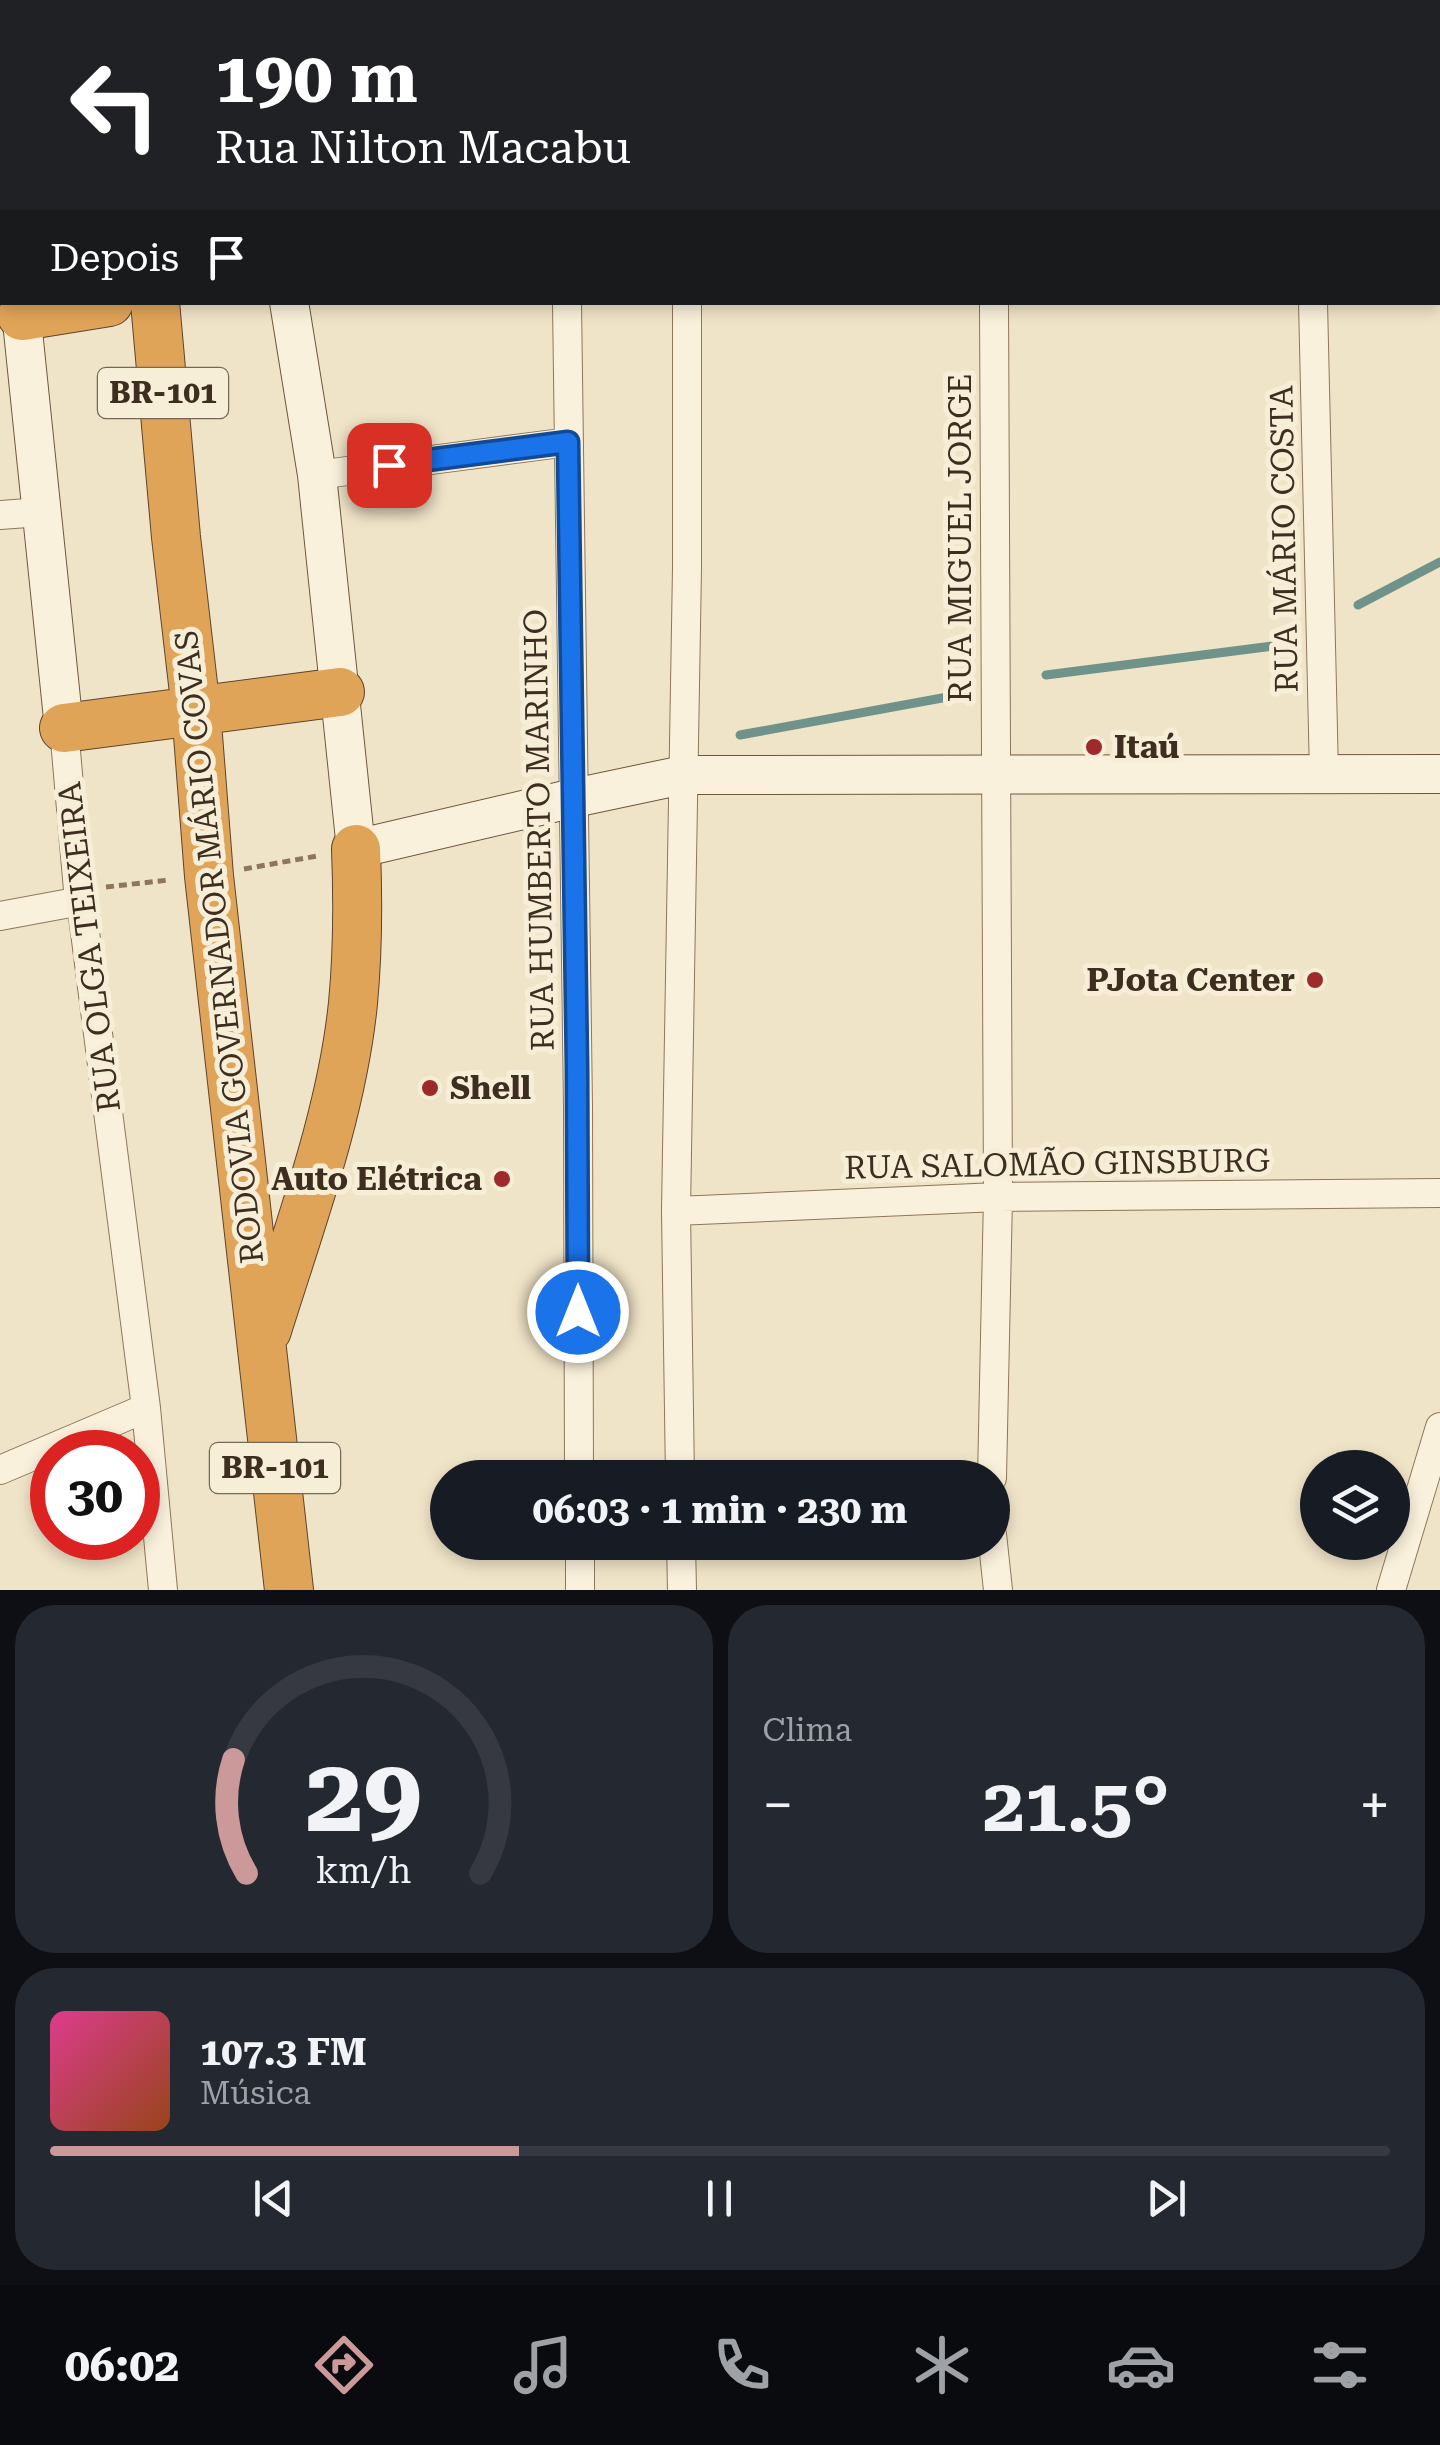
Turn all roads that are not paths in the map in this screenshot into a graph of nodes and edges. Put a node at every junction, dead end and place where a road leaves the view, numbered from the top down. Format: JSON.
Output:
{"nodes":[{"id":1,"x":71,"y":305,"type":"edge"},
{"id":2,"x":155,"y":305,"type":"edge"},
{"id":3,"x":290,"y":305,"type":"edge"},
{"id":4,"x":566,"y":305,"type":"edge"},
{"id":5,"x":688,"y":305,"type":"edge"},
{"id":6,"x":994,"y":305,"type":"edge"},
{"id":7,"x":1314,"y":305,"type":"edge"},
{"id":8,"x":21,"y":309,"type":"edge"},
{"id":9,"x":568,"y":442,"type":"junction"},
{"id":10,"x":318,"y":475,"type":"junction"},
{"id":11,"x":41,"y":512,"type":"junction"},
{"id":12,"x":0,"y":515,"type":"edge"},
{"id":13,"x":340,"y":692,"type":"junction"},
{"id":14,"x":196,"y":710,"type":"junction"},
{"id":15,"x":64,"y":728,"type":"junction"},
{"id":16,"x":995,"y":774,"type":"junction"},
{"id":17,"x":1324,"y":774,"type":"junction"},
{"id":18,"x":1440,"y":774,"type":"edge"},
{"id":19,"x":683,"y":775,"type":"junction"},
{"id":20,"x":574,"y":798,"type":"junction"},
{"id":21,"x":356,"y":848,"type":"junction"},
{"id":22,"x":81,"y":901,"type":"junction"},
{"id":23,"x":0,"y":916,"type":"edge"},
{"id":24,"x":1440,"y":1193,"type":"edge"},
{"id":25,"x":998,"y":1196,"type":"junction"},
{"id":26,"x":676,"y":1211,"type":"junction"},
{"id":27,"x":261,"y":1348,"type":"junction"},
{"id":28,"x":146,"y":1408,"type":"junction"},
{"id":29,"x":1440,"y":1427,"type":"edge"},
{"id":30,"x":579,"y":1460,"type":"edge"},
{"id":31,"x":680,"y":1460,"type":"edge"},
{"id":32,"x":992,"y":1460,"type":"edge"},
{"id":33,"x":0,"y":1470,"type":"edge"},
{"id":34,"x":580,"y":1560,"type":"edge"},
{"id":35,"x":681,"y":1560,"type":"edge"},
{"id":36,"x":995,"y":1560,"type":"edge"},
{"id":37,"x":163,"y":1590,"type":"edge"},
{"id":38,"x":289,"y":1590,"type":"edge"},
{"id":39,"x":580,"y":1590,"type":"edge"},
{"id":40,"x":682,"y":1590,"type":"edge"},
{"id":41,"x":998,"y":1590,"type":"edge"},
{"id":42,"x":1391,"y":1590,"type":"edge"}],
"edges":[{"from":1,"to":8,"type":"highway"},
{"from":2,"to":14,"type":"highway","name":"RODOVIA GOVERNADOR MÁRIO COVAS","number":"BR-101"},
{"from":3,"to":10,"type":"street"},
{"from":4,"to":9,"type":"street","name":"RUA HUMBERTO MARINHO"},
{"from":5,"to":19,"type":"street"},
{"from":6,"to":16,"type":"street","name":"RUA MIGUEL JORGE"},
{"from":7,"to":17,"type":"street","name":"RUA MÁRIO COSTA"},
{"from":8,"to":11,"type":"street","name":"RUA OLGA TEIXEIRA"},
{"from":9,"to":10,"type":"street"},
{"from":9,"to":20,"type":"street","name":"RUA HUMBERTO MARINHO"},
{"from":10,"to":13,"type":"street"},
{"from":11,"to":12,"type":"street"},
{"from":11,"to":15,"type":"street","name":"RUA OLGA TEIXEIRA"},
{"from":13,"to":14,"type":"highway"},
{"from":13,"to":21,"type":"street"},
{"from":14,"to":15,"type":"highway"},
{"from":14,"to":27,"type":"highway","name":"RODOVIA GOVERNADOR MÁRIO COVAS","number":"BR-101"},
{"from":15,"to":22,"type":"street","name":"RUA OLGA TEIXEIRA"},
{"from":16,"to":17,"type":"street"},
{"from":16,"to":19,"type":"street"},
{"from":16,"to":25,"type":"street","name":"RUA MIGUEL JORGE"},
{"from":17,"to":18,"type":"street"},
{"from":19,"to":20,"type":"street"},
{"from":19,"to":26,"type":"street"},
{"from":20,"to":21,"type":"street"},
{"from":20,"to":30,"type":"street","name":"RUA HUMBERTO MARINHO"},
{"from":21,"to":27,"type":"highway"},
{"from":22,"to":23,"type":"street"},
{"from":22,"to":28,"type":"street","name":"RUA OLGA TEIXEIRA"},
{"from":24,"to":25,"type":"street","name":"RUA SALOMÃO GINSBURG"},
{"from":25,"to":26,"type":"street","name":"RUA SALOMÃO GINSBURG"},
{"from":25,"to":32,"type":"street","name":"RUA MIGUEL JORGE"},
{"from":26,"to":31,"type":"street"},
{"from":27,"to":38,"type":"highway","name":"RODOVIA GOVERNADOR MÁRIO COVAS","number":"BR-101"},
{"from":28,"to":33,"type":"street"},
{"from":28,"to":37,"type":"street","name":"RUA OLGA TEIXEIRA"},
{"from":29,"to":42,"type":"street"},
{"from":34,"to":39,"type":"street"},
{"from":35,"to":40,"type":"street"},
{"from":36,"to":41,"type":"street"}]}
